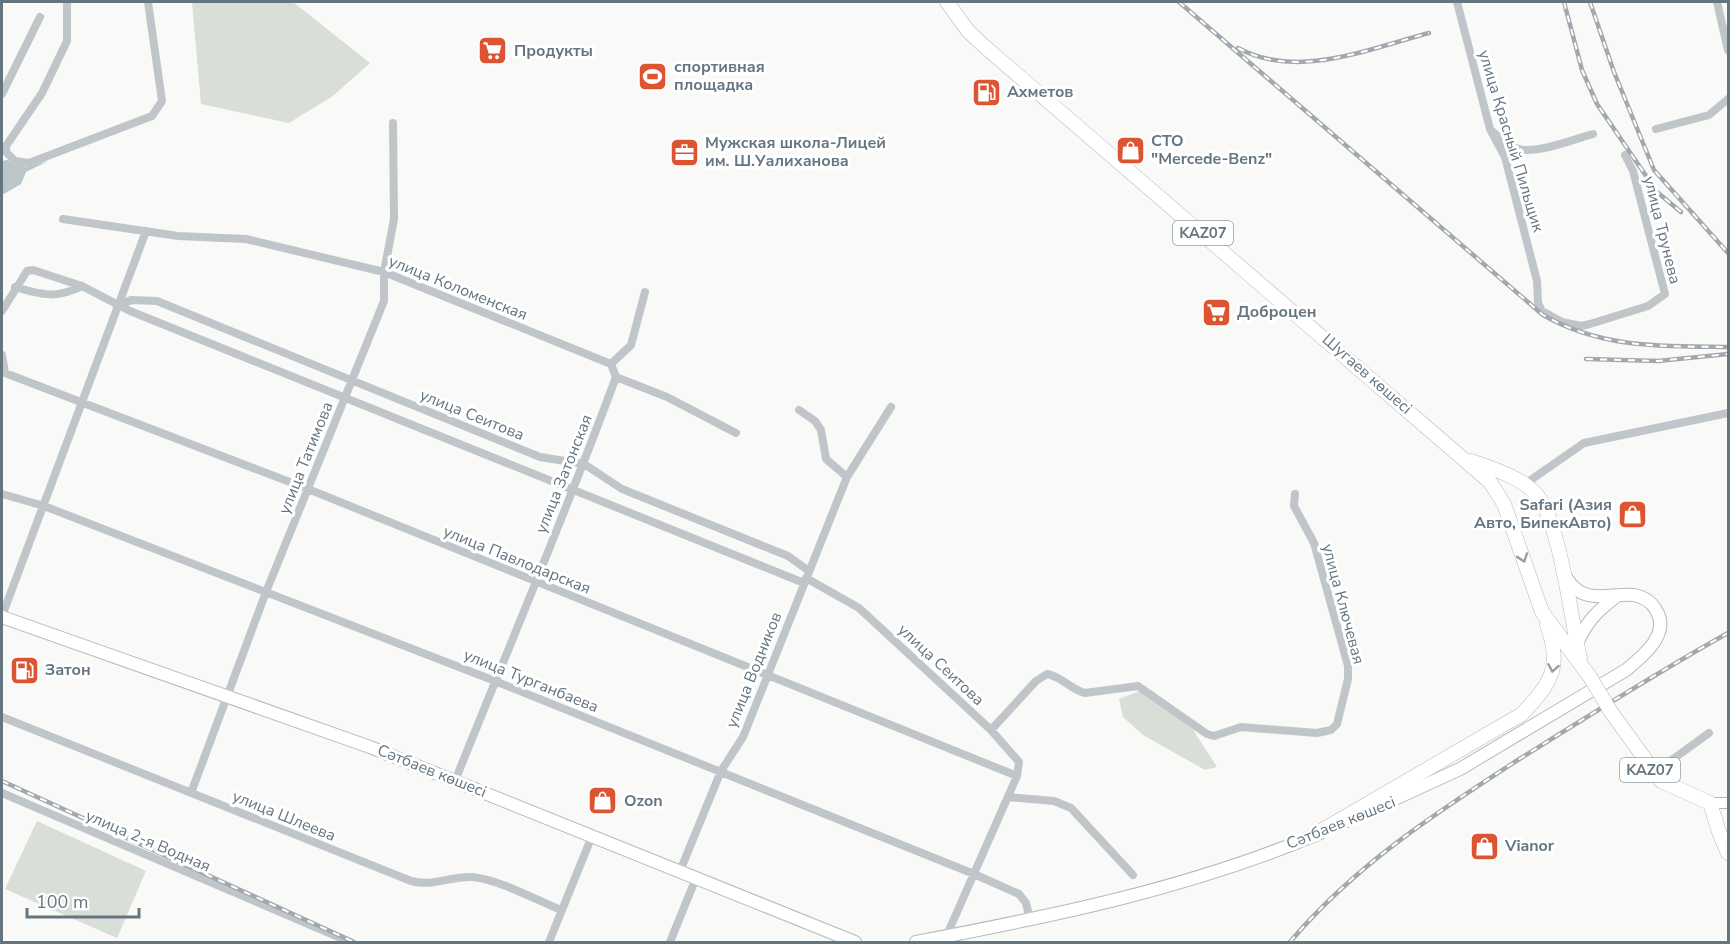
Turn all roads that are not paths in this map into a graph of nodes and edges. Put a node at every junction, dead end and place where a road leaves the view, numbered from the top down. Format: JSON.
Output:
{"nodes":[{"id":1,"x":66,"y":2,"type":"edge"},
{"id":2,"x":148,"y":2,"type":"edge"},
{"id":3,"x":946,"y":2,"type":"edge"},
{"id":4,"x":1457,"y":2,"type":"edge"},
{"id":5,"x":1716,"y":2,"type":"edge"},
{"id":6,"x":40,"y":17,"type":"dead end"},
{"id":7,"x":1728,"y":50,"type":"edge"},
{"id":8,"x":2,"y":94,"type":"edge"},
{"id":9,"x":1728,"y":99,"type":"edge"},
{"id":10,"x":393,"y":123,"type":"dead end"},
{"id":11,"x":1490,"y":129,"type":"junction"},
{"id":12,"x":1656,"y":129,"type":"dead end"},
{"id":13,"x":1593,"y":134,"type":"dead end"},
{"id":14,"x":4,"y":147,"type":"edge"},
{"id":15,"x":1625,"y":155,"type":"dead end"},
{"id":16,"x":63,"y":219,"type":"dead end"},
{"id":17,"x":146,"y":231,"type":"junction"},
{"id":18,"x":384,"y":272,"type":"junction"},
{"id":19,"x":82,"y":286,"type":"junction"},
{"id":20,"x":15,"y":287,"type":"junction"},
{"id":21,"x":645,"y":292,"type":"dead end"},
{"id":22,"x":120,"y":305,"type":"junction"},
{"id":23,"x":1648,"y":306,"type":"joint"},
{"id":24,"x":2,"y":311,"type":"edge"},
{"id":25,"x":2,"y":355,"type":"edge"},
{"id":26,"x":611,"y":364,"type":"junction"},
{"id":27,"x":3,"y":373,"type":"edge"},
{"id":28,"x":616,"y":377,"type":"junction"},
{"id":29,"x":352,"y":381,"type":"junction"},
{"id":30,"x":345,"y":398,"type":"junction"},
{"id":31,"x":83,"y":402,"type":"junction"},
{"id":32,"x":891,"y":407,"type":"dead end"},
{"id":33,"x":799,"y":410,"type":"dead end"},
{"id":34,"x":1728,"y":413,"type":"edge"},
{"id":35,"x":736,"y":433,"type":"dead end"},
{"id":36,"x":1466,"y":459,"type":"junction"},
{"id":37,"x":584,"y":464,"type":"junction"},
{"id":38,"x":847,"y":477,"type":"junction"},
{"id":39,"x":1525,"y":484,"type":"junction"},
{"id":40,"x":308,"y":489,"type":"junction"},
{"id":41,"x":573,"y":490,"type":"junction"},
{"id":42,"x":2,"y":494,"type":"edge"},
{"id":43,"x":1295,"y":494,"type":"dead end"},
{"id":44,"x":1504,"y":504,"type":"junction"},
{"id":45,"x":44,"y":506,"type":"junction"},
{"id":46,"x":1562,"y":571,"type":"junction"},
{"id":47,"x":806,"y":577,"type":"junction"},
{"id":48,"x":534,"y":581,"type":"junction"},
{"id":49,"x":267,"y":592,"type":"junction"},
{"id":50,"x":1617,"y":596,"type":"junction"},
{"id":51,"x":1570,"y":603,"type":"junction"},
{"id":52,"x":1542,"y":612,"type":"junction"},
{"id":53,"x":2,"y":616,"type":"edge"},
{"id":54,"x":1577,"y":644,"type":"junction"},
{"id":55,"x":1586,"y":671,"type":"junction"},
{"id":56,"x":767,"y":675,"type":"junction"},
{"id":57,"x":495,"y":681,"type":"junction"},
{"id":58,"x":226,"y":696,"type":"junction"},
{"id":59,"x":2,"y":717,"type":"edge"},
{"id":60,"x":991,"y":730,"type":"junction"},
{"id":61,"x":1709,"y":733,"type":"dead end"},
{"id":62,"x":721,"y":771,"type":"junction"},
{"id":63,"x":1653,"y":774,"type":"junction"},
{"id":64,"x":1017,"y":776,"type":"junction"},
{"id":65,"x":455,"y":781,"type":"junction"},
{"id":66,"x":2,"y":793,"type":"edge"},
{"id":67,"x":191,"y":793,"type":"junction"},
{"id":68,"x":1008,"y":796,"type":"junction"},
{"id":69,"x":1710,"y":803,"type":"junction"},
{"id":70,"x":1728,"y":803,"type":"edge"},
{"id":71,"x":592,"y":836,"type":"junction"},
{"id":72,"x":1312,"y":836,"type":"junction"},
{"id":73,"x":1728,"y":853,"type":"edge"},
{"id":74,"x":680,"y":871,"type":"junction"},
{"id":75,"x":974,"y":874,"type":"junction"},
{"id":76,"x":1133,"y":875,"type":"dead end"},
{"id":77,"x":696,"y":878,"type":"junction"},
{"id":78,"x":561,"y":910,"type":"junction"},
{"id":79,"x":1030,"y":920,"type":"junction"},
{"id":80,"x":946,"y":937,"type":"junction"},
{"id":81,"x":350,"y":942,"type":"edge"},
{"id":82,"x":549,"y":942,"type":"edge"},
{"id":83,"x":670,"y":942,"type":"edge"},
{"id":84,"x":855,"y":942,"type":"edge"},
{"id":85,"x":916,"y":942,"type":"edge"}],
"edges":[{"from":1,"to":14,"type":"street"},
{"from":2,"to":14,"type":"street"},
{"from":3,"to":36,"type":"highway","name":"Шугаев көшесі","number":"KAZ07"},
{"from":4,"to":11,"type":"street","name":"улица Красный Пильщик"},
{"from":5,"to":7,"type":"street"},
{"from":6,"to":8,"type":"street"},
{"from":9,"to":12,"type":"street"},
{"from":10,"to":18,"type":"street","name":"улица Татимова"},
{"from":11,"to":13,"type":"street"},
{"from":11,"to":23,"type":"street","name":"улица Красный Пильщик"},
{"from":15,"to":23,"type":"street","name":"улица Трунева"},
{"from":16,"to":17,"type":"street","name":"улица Коломенская"},
{"from":17,"to":18,"type":"street","name":"улица Коломенская"},
{"from":17,"to":22,"type":"street"},
{"from":18,"to":26,"type":"street","name":"улица Коломенская"},
{"from":18,"to":29,"type":"street","name":"улица Татимова"},
{"from":19,"to":20,"type":"street"},
{"from":19,"to":20,"type":"street","name":"улица Сеитова"},
{"from":19,"to":22,"type":"street","name":"улица Сеитова"},
{"from":20,"to":24,"type":"street","name":"улица Сеитова"},
{"from":21,"to":26,"type":"street"},
{"from":22,"to":29,"type":"street","name":"улица Сеитова"},
{"from":22,"to":30,"type":"street","name":"улица Сеитова"},
{"from":22,"to":31,"type":"street"},
{"from":25,"to":27,"type":"street","name":"улица Павлодарская"},
{"from":26,"to":28,"type":"street"},
{"from":27,"to":31,"type":"street","name":"улица Павлодарская"},
{"from":28,"to":35,"type":"street"},
{"from":28,"to":37,"type":"street","name":"улица Затонская"},
{"from":29,"to":30,"type":"street","name":"улица Татимова"},
{"from":29,"to":37,"type":"street","name":"улица Сеитова"},
{"from":30,"to":40,"type":"street","name":"улица Татимова"},
{"from":30,"to":41,"type":"street","name":"улица Сеитова"},
{"from":31,"to":40,"type":"street","name":"улица Павлодарская"},
{"from":31,"to":45,"type":"street"},
{"from":32,"to":38,"type":"street","name":"улица Водников"},
{"from":33,"to":38,"type":"street"},
{"from":34,"to":39,"type":"street"},
{"from":36,"to":39,"type":"highway","name":"Шугаев көшесі","number":"KAZ07"},
{"from":36,"to":44,"type":"highway","name":"Шугаев көшесі","number":"KAZ07"},
{"from":37,"to":41,"type":"street","name":"улица Затонская"},
{"from":37,"to":47,"type":"street","name":"улица Сеитова"},
{"from":38,"to":47,"type":"street","name":"улица Водников"},
{"from":39,"to":44,"type":"highway"},
{"from":39,"to":46,"type":"highway","name":"Шугаев көшесі","number":"KAZ07"},
{"from":40,"to":48,"type":"street","name":"улица Павлодарская"},
{"from":40,"to":49,"type":"street","name":"улица Татимова"},
{"from":41,"to":47,"type":"street","name":"улица Сеитова"},
{"from":41,"to":48,"type":"street","name":"улица Затонская"},
{"from":42,"to":45,"type":"street","name":"улица Турганбаева"},
{"from":43,"to":60,"type":"street","name":"улица Ключевая"},
{"from":44,"to":52,"type":"highway","name":"Шугаев көшесі","number":"KAZ07","one_way":true},
{"from":45,"to":49,"type":"street","name":"улица Турганбаева"},
{"from":45,"to":53,"type":"street"},
{"from":46,"to":50,"type":"main road","name":"Сәтбаев көшесі"},
{"from":46,"to":51,"type":"highway","name":"Шугаев көшесі","number":"KAZ07"},
{"from":47,"to":56,"type":"street","name":"улица Водников"},
{"from":47,"to":60,"type":"street","name":"улица Сеитова"},
{"from":48,"to":56,"type":"street","name":"улица Павлодарская"},
{"from":48,"to":57,"type":"street","name":"улица Затонская"},
{"from":49,"to":57,"type":"street","name":"улица Турганбаева"},
{"from":49,"to":58,"type":"street","name":"улица Татимова"},
{"from":50,"to":54,"type":"main road"},
{"from":50,"to":72,"type":"main road","name":"Сәтбаев көшесі"},
{"from":51,"to":52,"type":"highway"},
{"from":51,"to":54,"type":"highway","number":"KAZ07"},
{"from":52,"to":55,"type":"highway","name":"Шугаев көшесі","number":"KAZ07"},
{"from":52,"to":72,"type":"highway","one_way":true},
{"from":53,"to":58,"type":"main road","name":"Сәтбаев көшесі"},
{"from":54,"to":55,"type":"highway","name":"Шугаев көшесі"},
{"from":55,"to":63,"type":"highway","name":"Шугаев көшесі","number":"KAZ07","bridge":true},
{"from":56,"to":62,"type":"street","name":"улица Водников"},
{"from":56,"to":64,"type":"street","name":"улица Павлодарская"},
{"from":57,"to":62,"type":"street","name":"улица Турганбаева"},
{"from":57,"to":65,"type":"street","name":"улица Затонская"},
{"from":58,"to":65,"type":"main road","name":"Сәтбаев көшесі"},
{"from":58,"to":67,"type":"street","name":"улица Татимова"},
{"from":59,"to":67,"type":"street","name":"улица Шлеева"},
{"from":60,"to":64,"type":"street","name":"улица Сеитова"},
{"from":61,"to":63,"type":"street"},
{"from":62,"to":74,"type":"street","name":"улица Водников"},
{"from":62,"to":75,"type":"street","name":"улица Турганбаева"},
{"from":63,"to":69,"type":"highway","name":"Шугаев көшесі","number":"KAZ07"},
{"from":64,"to":68,"type":"street"},
{"from":65,"to":71,"type":"main road","name":"Сәтбаев көшесі"},
{"from":66,"to":81,"type":"street","name":"улица 2-я Водная"},
{"from":67,"to":78,"type":"street","name":"улица Шлеева"},
{"from":68,"to":75,"type":"street"},
{"from":68,"to":76,"type":"street"},
{"from":69,"to":70,"type":"main road","name":"Шугаев көшесі"},
{"from":69,"to":73,"type":"highway"},
{"from":71,"to":74,"type":"main road","name":"Сәтбаев көшесі"},
{"from":71,"to":78,"type":"street"},
{"from":72,"to":79,"type":"main road","name":"Сәтбаев көшесі"},
{"from":74,"to":77,"type":"main road","name":"Сәтбаев көшесі"},
{"from":75,"to":79,"type":"street","name":"улица Турганбаева"},
{"from":75,"to":80,"type":"street"},
{"from":77,"to":83,"type":"street"},
{"from":77,"to":84,"type":"main road","name":"Сәтбаев көшесі"},
{"from":78,"to":82,"type":"street"},
{"from":79,"to":80,"type":"main road","name":"Сәтбаев көшесі"},
{"from":80,"to":85,"type":"main road","name":"Сәтбаев көшесі"}]}
